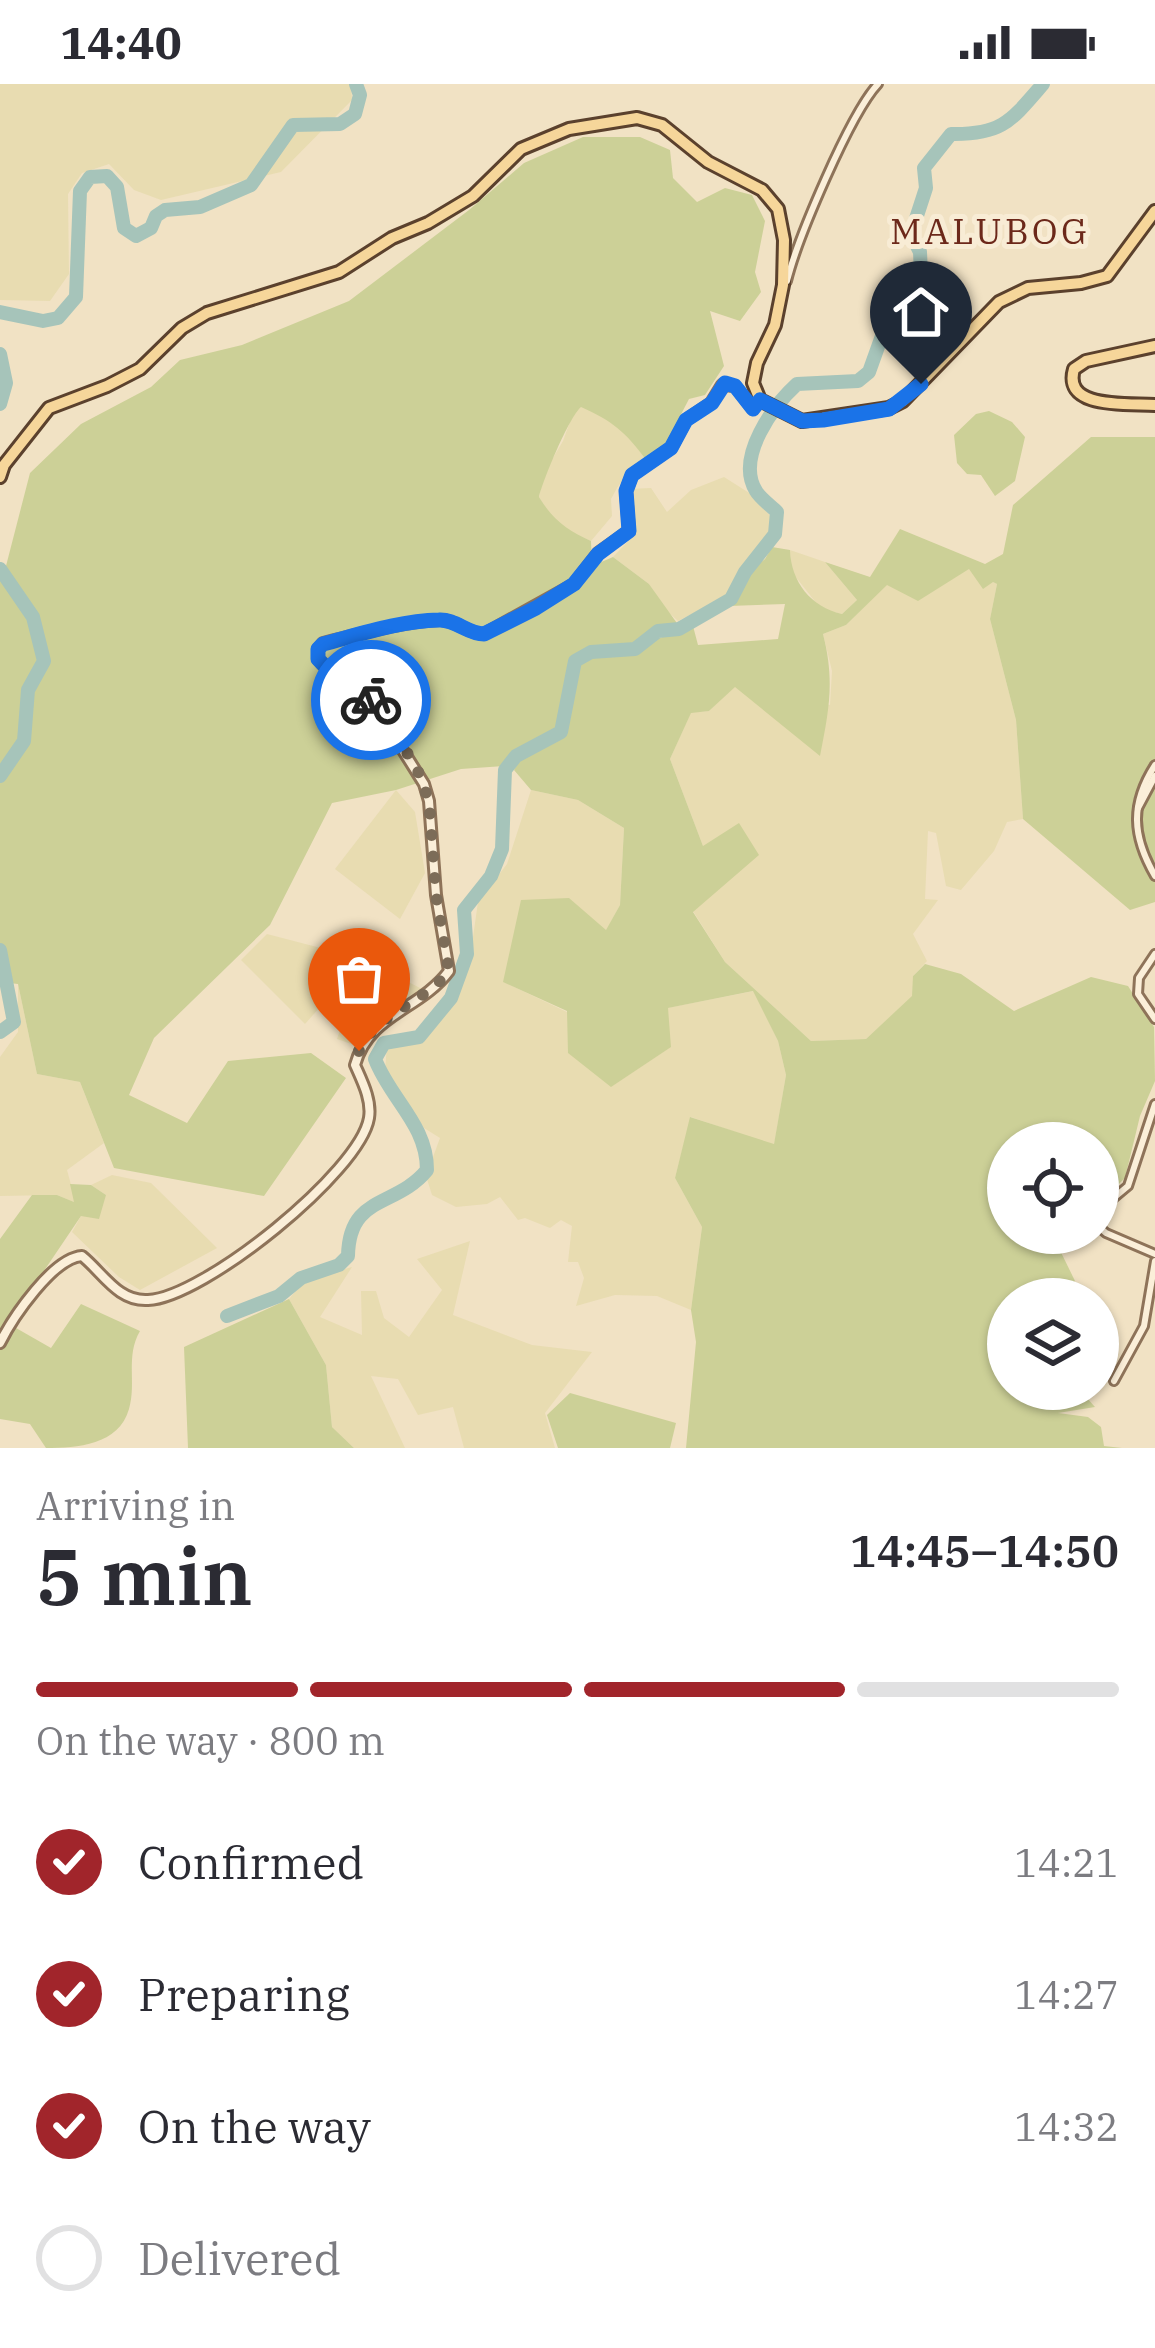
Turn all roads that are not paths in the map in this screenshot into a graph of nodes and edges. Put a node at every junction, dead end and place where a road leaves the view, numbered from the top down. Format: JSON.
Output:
{"nodes":[{"id":1,"x":878,"y":84,"type":"edge"},
{"id":2,"x":1155,"y":211,"type":"edge"},
{"id":3,"x":780,"y":299,"type":"junction"},
{"id":4,"x":1155,"y":346,"type":"edge"},
{"id":5,"x":765,"y":402,"type":"junction"},
{"id":6,"x":1155,"y":405,"type":"edge"},
{"id":7,"x":0,"y":477,"type":"edge"},
{"id":8,"x":1155,"y":765,"type":"edge"},
{"id":9,"x":1155,"y":776,"type":"edge"},
{"id":10,"x":1136,"y":811,"type":"junction"},
{"id":11,"x":1155,"y":876,"type":"edge"},
{"id":12,"x":1155,"y":954,"type":"edge"},
{"id":13,"x":1155,"y":1019,"type":"edge"},
{"id":14,"x":1155,"y":1103,"type":"edge"},
{"id":15,"x":1119,"y":1193,"type":"edge"},
{"id":16,"x":1119,"y":1239,"type":"edge"},
{"id":17,"x":1155,"y":1257,"type":"edge"},
{"id":18,"x":0,"y":1343,"type":"edge"},
{"id":19,"x":1119,"y":1373,"type":"edge"}],
"edges":[{"from":1,"to":3,"type":"street"},
{"from":2,"to":5,"type":"main road"},
{"from":3,"to":5,"type":"main road"},
{"from":3,"to":7,"type":"main road"},
{"from":4,"to":6,"type":"main road"},
{"from":5,"to":18,"type":"street"},
{"from":8,"to":10,"type":"street"},
{"from":9,"to":10,"type":"street"},
{"from":10,"to":11,"type":"street"},
{"from":12,"to":13,"type":"street"},
{"from":14,"to":15,"type":"street"},
{"from":16,"to":17,"type":"street"},
{"from":17,"to":19,"type":"street"}]}
